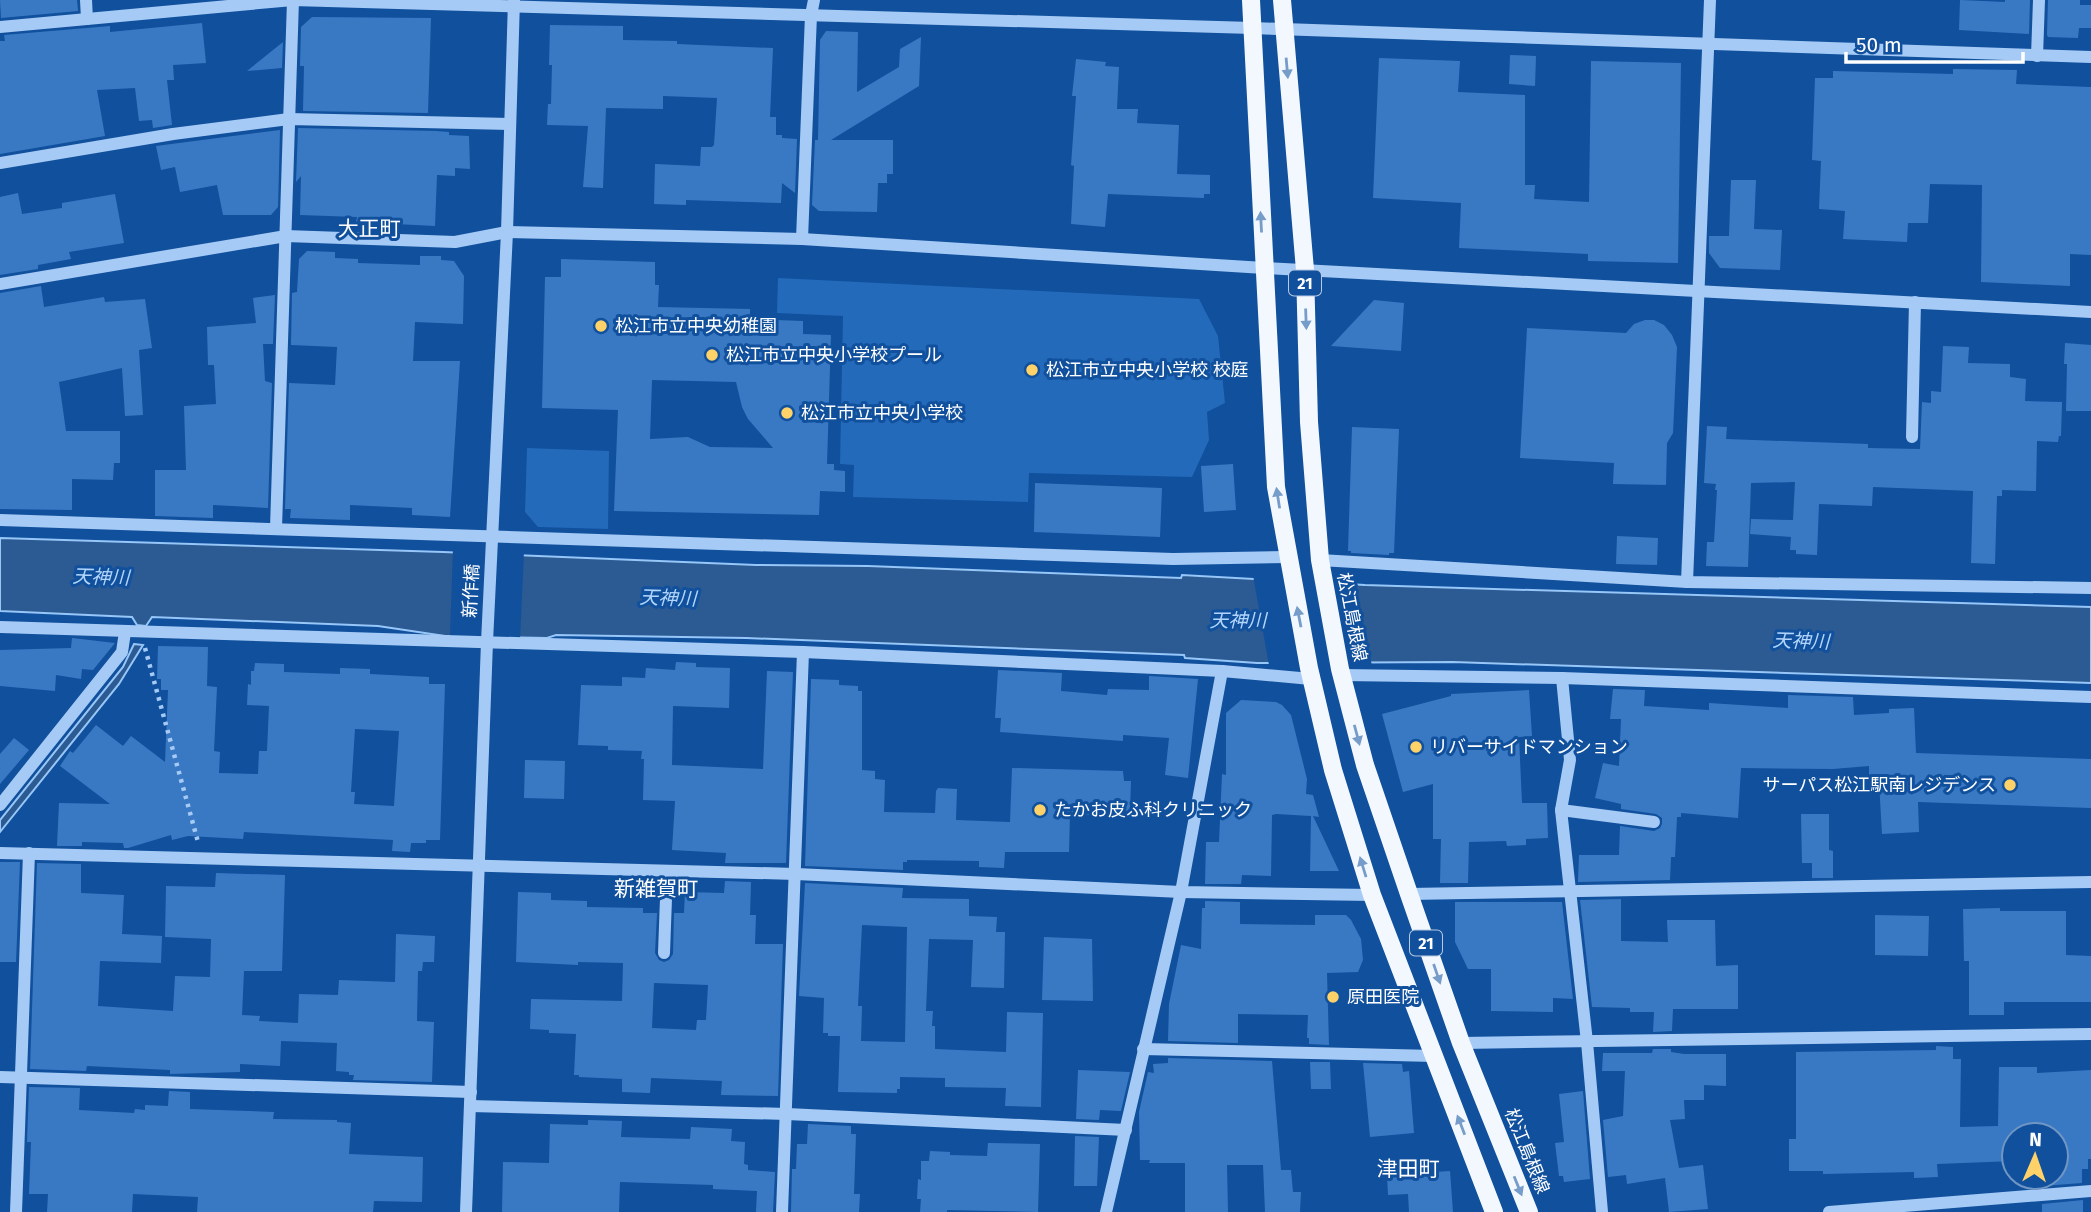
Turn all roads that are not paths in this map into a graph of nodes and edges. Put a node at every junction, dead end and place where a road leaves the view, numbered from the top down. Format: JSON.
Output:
{"nodes":[{"id":1,"x":86,"y":0,"type":"edge"},
{"id":2,"x":293,"y":0,"type":"edge"},
{"id":3,"x":814,"y":0,"type":"edge"},
{"id":4,"x":1251,"y":0,"type":"edge"},
{"id":5,"x":1282,"y":0,"type":"edge"},
{"id":6,"x":1710,"y":0,"type":"edge"},
{"id":7,"x":2039,"y":0,"type":"edge"},
{"id":8,"x":514,"y":3,"type":"edge"},
{"id":9,"x":811,"y":15,"type":"junction"},
{"id":10,"x":87,"y":19,"type":"junction"},
{"id":11,"x":0,"y":27,"type":"edge"},
{"id":12,"x":1251,"y":28,"type":"junction"},
{"id":13,"x":1283,"y":29,"type":"junction"},
{"id":14,"x":1709,"y":46,"type":"junction"},
{"id":15,"x":2037,"y":56,"type":"junction"},
{"id":16,"x":2091,"y":57,"type":"edge"},
{"id":17,"x":289,"y":119,"type":"junction"},
{"id":18,"x":510,"y":124,"type":"junction"},
{"id":19,"x":0,"y":163,"type":"edge"},
{"id":20,"x":507,"y":232,"type":"junction"},
{"id":21,"x":286,"y":236,"type":"junction"},
{"id":22,"x":802,"y":239,"type":"junction"},
{"id":23,"x":1264,"y":268,"type":"junction"},
{"id":24,"x":1304,"y":270,"type":"junction"},
{"id":25,"x":0,"y":284,"type":"edge"},
{"id":26,"x":1699,"y":291,"type":"junction"},
{"id":27,"x":1915,"y":302,"type":"junction"},
{"id":28,"x":2091,"y":312,"type":"edge"},
{"id":29,"x":1912,"y":436,"type":"dead end"},
{"id":30,"x":0,"y":520,"type":"edge"},
{"id":31,"x":276,"y":528,"type":"junction"},
{"id":32,"x":491,"y":538,"type":"junction"},
{"id":33,"x":1289,"y":561,"type":"junction"},
{"id":34,"x":1320,"y":564,"type":"junction"},
{"id":35,"x":1687,"y":582,"type":"junction"},
{"id":36,"x":2091,"y":588,"type":"edge"},
{"id":37,"x":0,"y":627,"type":"edge"},
{"id":38,"x":125,"y":632,"type":"junction"},
{"id":39,"x":486,"y":643,"type":"junction"},
{"id":40,"x":803,"y":652,"type":"junction"},
{"id":41,"x":1222,"y":671,"type":"junction"},
{"id":42,"x":1341,"y":672,"type":"junction"},
{"id":43,"x":1310,"y":673,"type":"junction"},
{"id":44,"x":1562,"y":678,"type":"junction"},
{"id":45,"x":2091,"y":697,"type":"edge"},
{"id":46,"x":0,"y":805,"type":"edge"},
{"id":47,"x":1561,"y":810,"type":"junction"},
{"id":48,"x":1654,"y":822,"type":"dead end"},
{"id":49,"x":0,"y":853,"type":"edge"},
{"id":50,"x":29,"y":853,"type":"junction"},
{"id":51,"x":480,"y":865,"type":"junction"},
{"id":52,"x":667,"y":870,"type":"junction"},
{"id":53,"x":796,"y":874,"type":"junction"},
{"id":54,"x":2091,"y":882,"type":"edge"},
{"id":55,"x":1569,"y":890,"type":"junction"},
{"id":56,"x":1181,"y":892,"type":"junction"},
{"id":57,"x":1409,"y":894,"type":"junction"},
{"id":58,"x":1372,"y":895,"type":"junction"},
{"id":59,"x":664,"y":953,"type":"dead end"},
{"id":60,"x":2091,"y":1034,"type":"edge"},
{"id":61,"x":1587,"y":1042,"type":"junction"},
{"id":62,"x":1461,"y":1043,"type":"junction"},
{"id":63,"x":1143,"y":1049,"type":"junction"},
{"id":64,"x":1434,"y":1056,"type":"junction"},
{"id":65,"x":0,"y":1077,"type":"edge"},
{"id":66,"x":23,"y":1077,"type":"junction"},
{"id":67,"x":471,"y":1092,"type":"junction"},
{"id":68,"x":470,"y":1106,"type":"junction"},
{"id":69,"x":787,"y":1114,"type":"junction"},
{"id":70,"x":1126,"y":1130,"type":"junction"},
{"id":71,"x":2091,"y":1191,"type":"edge"},
{"id":72,"x":16,"y":1212,"type":"edge"},
{"id":73,"x":466,"y":1212,"type":"edge"},
{"id":74,"x":782,"y":1212,"type":"edge"},
{"id":75,"x":1106,"y":1212,"type":"edge"},
{"id":76,"x":1493,"y":1212,"type":"edge"},
{"id":77,"x":1528,"y":1212,"type":"edge"},
{"id":78,"x":1602,"y":1212,"type":"edge"},
{"id":79,"x":1829,"y":1212,"type":"edge"}],
"edges":[{"from":1,"to":10,"type":"street"},
{"from":2,"to":8,"type":"street"},
{"from":2,"to":10,"type":"street"},
{"from":2,"to":17,"type":"street"},
{"from":3,"to":9,"type":"street"},
{"from":4,"to":12,"type":"main road","number":"21"},
{"from":5,"to":13,"type":"main road","name":"松江島根線","number":"21"},
{"from":6,"to":14,"type":"street"},
{"from":7,"to":15,"type":"street"},
{"from":8,"to":9,"type":"street"},
{"from":8,"to":18,"type":"street","name":"新作橋"},
{"from":9,"to":12,"type":"street"},
{"from":9,"to":22,"type":"street"},
{"from":10,"to":11,"type":"street"},
{"from":12,"to":13,"type":"street"},
{"from":23,"to":12,"type":"main road","number":"21","one_way":true},
{"from":13,"to":14,"type":"street"},
{"from":13,"to":24,"type":"main road","name":"松江島根線","number":"21","one_way":true},
{"from":14,"to":15,"type":"street"},
{"from":14,"to":26,"type":"street"},
{"from":15,"to":16,"type":"street"},
{"from":17,"to":18,"type":"street"},
{"from":17,"to":19,"type":"street"},
{"from":17,"to":21,"type":"street"},
{"from":18,"to":20,"type":"street","name":"新作橋"},
{"from":20,"to":21,"type":"street"},
{"from":20,"to":22,"type":"street"},
{"from":20,"to":32,"type":"street","name":"新作橋"},
{"from":21,"to":25,"type":"street"},
{"from":21,"to":31,"type":"street"},
{"from":22,"to":23,"type":"street"},
{"from":23,"to":24,"type":"street"},
{"from":33,"to":23,"type":"main road","number":"21","one_way":true},
{"from":24,"to":26,"type":"street"},
{"from":24,"to":34,"type":"main road","name":"松江島根線","number":"21","one_way":true},
{"from":26,"to":27,"type":"street"},
{"from":26,"to":35,"type":"street"},
{"from":27,"to":28,"type":"street"},
{"from":27,"to":29,"type":"street"},
{"from":30,"to":31,"type":"street"},
{"from":31,"to":32,"type":"street"},
{"from":32,"to":33,"type":"street"},
{"from":32,"to":39,"type":"street","name":"新作橋"},
{"from":43,"to":33,"type":"main road","number":"21","one_way":true},
{"from":34,"to":35,"type":"street"},
{"from":34,"to":42,"type":"main road","name":"松江島根線","number":"21"},
{"from":35,"to":36,"type":"street"},
{"from":37,"to":38,"type":"street"},
{"from":38,"to":39,"type":"street"},
{"from":38,"to":46,"type":"street"},
{"from":39,"to":40,"type":"street"},
{"from":39,"to":51,"type":"street","name":"新作橋"},
{"from":40,"to":41,"type":"street"},
{"from":40,"to":53,"type":"street"},
{"from":41,"to":43,"type":"street"},
{"from":41,"to":56,"type":"street"},
{"from":42,"to":44,"type":"street"},
{"from":42,"to":57,"type":"main road","name":"松江島根線","number":"21","one_way":true},
{"from":58,"to":43,"type":"main road","number":"21","one_way":true},
{"from":44,"to":45,"type":"street"},
{"from":44,"to":47,"type":"street"},
{"from":47,"to":48,"type":"street"},
{"from":47,"to":55,"type":"street"},
{"from":49,"to":50,"type":"street"},
{"from":50,"to":51,"type":"street"},
{"from":50,"to":66,"type":"street"},
{"from":51,"to":52,"type":"street"},
{"from":51,"to":67,"type":"street","name":"新作橋"},
{"from":52,"to":53,"type":"street"},
{"from":52,"to":59,"type":"street"},
{"from":53,"to":56,"type":"street"},
{"from":53,"to":69,"type":"street"},
{"from":54,"to":55,"type":"street"},
{"from":55,"to":57,"type":"street"},
{"from":55,"to":61,"type":"street"},
{"from":56,"to":58,"type":"street"},
{"from":56,"to":63,"type":"street"},
{"from":57,"to":62,"type":"main road","name":"松江島根線","number":"21","one_way":true},
{"from":58,"to":64,"type":"main road","number":"21"},
{"from":60,"to":61,"type":"street"},
{"from":61,"to":62,"type":"street"},
{"from":61,"to":78,"type":"street"},
{"from":62,"to":77,"type":"main road","name":"松江島根線","number":"21","one_way":true},
{"from":63,"to":64,"type":"street"},
{"from":63,"to":70,"type":"street"},
{"from":76,"to":64,"type":"main road","number":"21","one_way":true},
{"from":65,"to":66,"type":"street"},
{"from":66,"to":67,"type":"street"},
{"from":66,"to":72,"type":"street"},
{"from":67,"to":68,"type":"street","name":"新作橋"},
{"from":68,"to":69,"type":"street"},
{"from":68,"to":73,"type":"street","name":"新作橋"},
{"from":69,"to":70,"type":"street"},
{"from":69,"to":74,"type":"street"},
{"from":70,"to":75,"type":"street"},
{"from":71,"to":79,"type":"street"}]}
